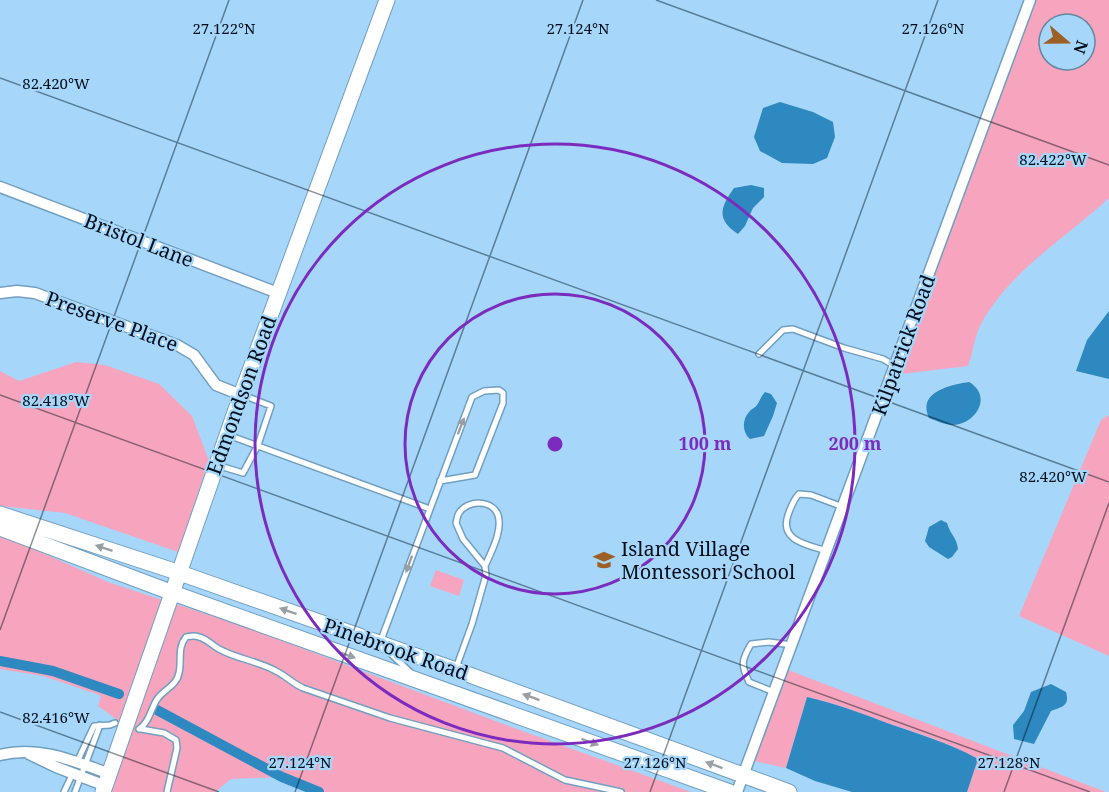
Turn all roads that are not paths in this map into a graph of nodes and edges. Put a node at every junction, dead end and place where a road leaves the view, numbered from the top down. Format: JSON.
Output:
{"nodes":[{"id":1,"x":387,"y":0,"type":"edge"},
{"id":2,"x":1030,"y":0,"type":"edge"},
{"id":3,"x":0,"y":187,"type":"edge"},
{"id":4,"x":0,"y":293,"type":"edge"},
{"id":5,"x":278,"y":293,"type":"junction"},
{"id":6,"x":759,"y":354,"type":"dead end"},
{"id":7,"x":895,"y":366,"type":"junction"},
{"id":8,"x":241,"y":394,"type":"junction"},
{"id":9,"x":227,"y":435,"type":"junction"},
{"id":10,"x":258,"y":445,"type":"junction"},
{"id":11,"x":216,"y":465,"type":"junction"},
{"id":12,"x":440,"y":481,"type":"junction"},
{"id":13,"x":843,"y":507,"type":"junction"},
{"id":14,"x":430,"y":509,"type":"junction"},
{"id":15,"x":0,"y":514,"type":"edge"},
{"id":16,"x":0,"y":528,"type":"edge"},
{"id":17,"x":827,"y":551,"type":"junction"},
{"id":18,"x":486,"y":566,"type":"junction"},
{"id":19,"x":180,"y":573,"type":"junction"},
{"id":20,"x":173,"y":593,"type":"junction"},
{"id":21,"x":380,"y":643,"type":"junction"},
{"id":22,"x":792,"y":645,"type":"junction"},
{"id":23,"x":456,"y":670,"type":"junction"},
{"id":24,"x":419,"y":681,"type":"junction"},
{"id":25,"x":774,"y":693,"type":"junction"},
{"id":26,"x":115,"y":723,"type":"dead end"},
{"id":27,"x":26,"y":752,"type":"junction"},
{"id":28,"x":0,"y":755,"type":"edge"},
{"id":29,"x":81,"y":764,"type":"junction"},
{"id":30,"x":77,"y":775,"type":"junction"},
{"id":31,"x":744,"y":776,"type":"junction"},
{"id":32,"x":106,"y":784,"type":"edge"},
{"id":33,"x":64,"y":792,"type":"edge"},
{"id":34,"x":75,"y":792,"type":"edge"},
{"id":35,"x":167,"y":792,"type":"edge"},
{"id":36,"x":621,"y":792,"type":"edge"},
{"id":37,"x":730,"y":792,"type":"edge"},
{"id":38,"x":737,"y":792,"type":"edge"},
{"id":39,"x":789,"y":792,"type":"edge"}],
"edges":[{"from":1,"to":5,"type":"street","name":"Edmondson Road"},
{"from":2,"to":7,"type":"street","name":"Kilpatrick Road"},
{"from":3,"to":5,"type":"street","name":"Bristol Lane"},
{"from":4,"to":8,"type":"street","name":"Preserve Place"},
{"from":5,"to":8,"type":"street","name":"Edmondson Road"},
{"from":6,"to":7,"type":"lane"},
{"from":7,"to":13,"type":"street","name":"Kilpatrick Road"},
{"from":8,"to":9,"type":"street","name":"Edmondson Road"},
{"from":8,"to":10,"type":"lane"},
{"from":9,"to":10,"type":"lane"},
{"from":9,"to":11,"type":"street","name":"Edmondson Road"},
{"from":10,"to":11,"type":"lane"},
{"from":10,"to":14,"type":"lane"},
{"from":11,"to":19,"type":"street","name":"Edmondson Road"},
{"from":12,"to":12,"type":"lane","one_way":true},
{"from":12,"to":14,"type":"lane"},
{"from":13,"to":17,"type":"street","name":"Kilpatrick Road"},
{"from":13,"to":17,"type":"lane"},
{"from":14,"to":21,"type":"lane","one_way":true},
{"from":19,"to":15,"type":"street","name":"Pinebrook Road","one_way":true},
{"from":16,"to":20,"type":"street","name":"Pinebrook Road"},
{"from":17,"to":22,"type":"street","name":"Kilpatrick Road"},
{"from":18,"to":18,"type":"lane"},
{"from":18,"to":23,"type":"lane"},
{"from":19,"to":20,"type":"street","name":"Edmondson Road"},
{"from":21,"to":19,"type":"street","name":"Pinebrook Road","one_way":true},
{"from":20,"to":24,"type":"street","name":"Pinebrook Road","one_way":true},
{"from":20,"to":32,"type":"street","name":"Edmondson Road"},
{"from":21,"to":23,"type":"street","name":"Pinebrook Road"},
{"from":21,"to":24,"type":"lane"},
{"from":22,"to":25,"type":"street","name":"Kilpatrick Road"},
{"from":22,"to":25,"type":"lane"},
{"from":31,"to":23,"type":"street","name":"Pinebrook Road","one_way":true},
{"from":24,"to":37,"type":"street","name":"Pinebrook Road","one_way":true},
{"from":25,"to":31,"type":"street","name":"Kilpatrick Road"},
{"from":26,"to":29,"type":"lane"},
{"from":27,"to":28,"type":"street"},
{"from":27,"to":29,"type":"street"},
{"from":27,"to":30,"type":"street"},
{"from":29,"to":30,"type":"lane"},
{"from":29,"to":32,"type":"street"},
{"from":30,"to":32,"type":"street"},
{"from":30,"to":33,"type":"lane"},
{"from":30,"to":34,"type":"lane"},
{"from":31,"to":38,"type":"street","name":"Kilpatrick Road"},
{"from":31,"to":39,"type":"street","name":"Pinebrook Road"},
{"from":35,"to":36,"type":"lane"}]}
